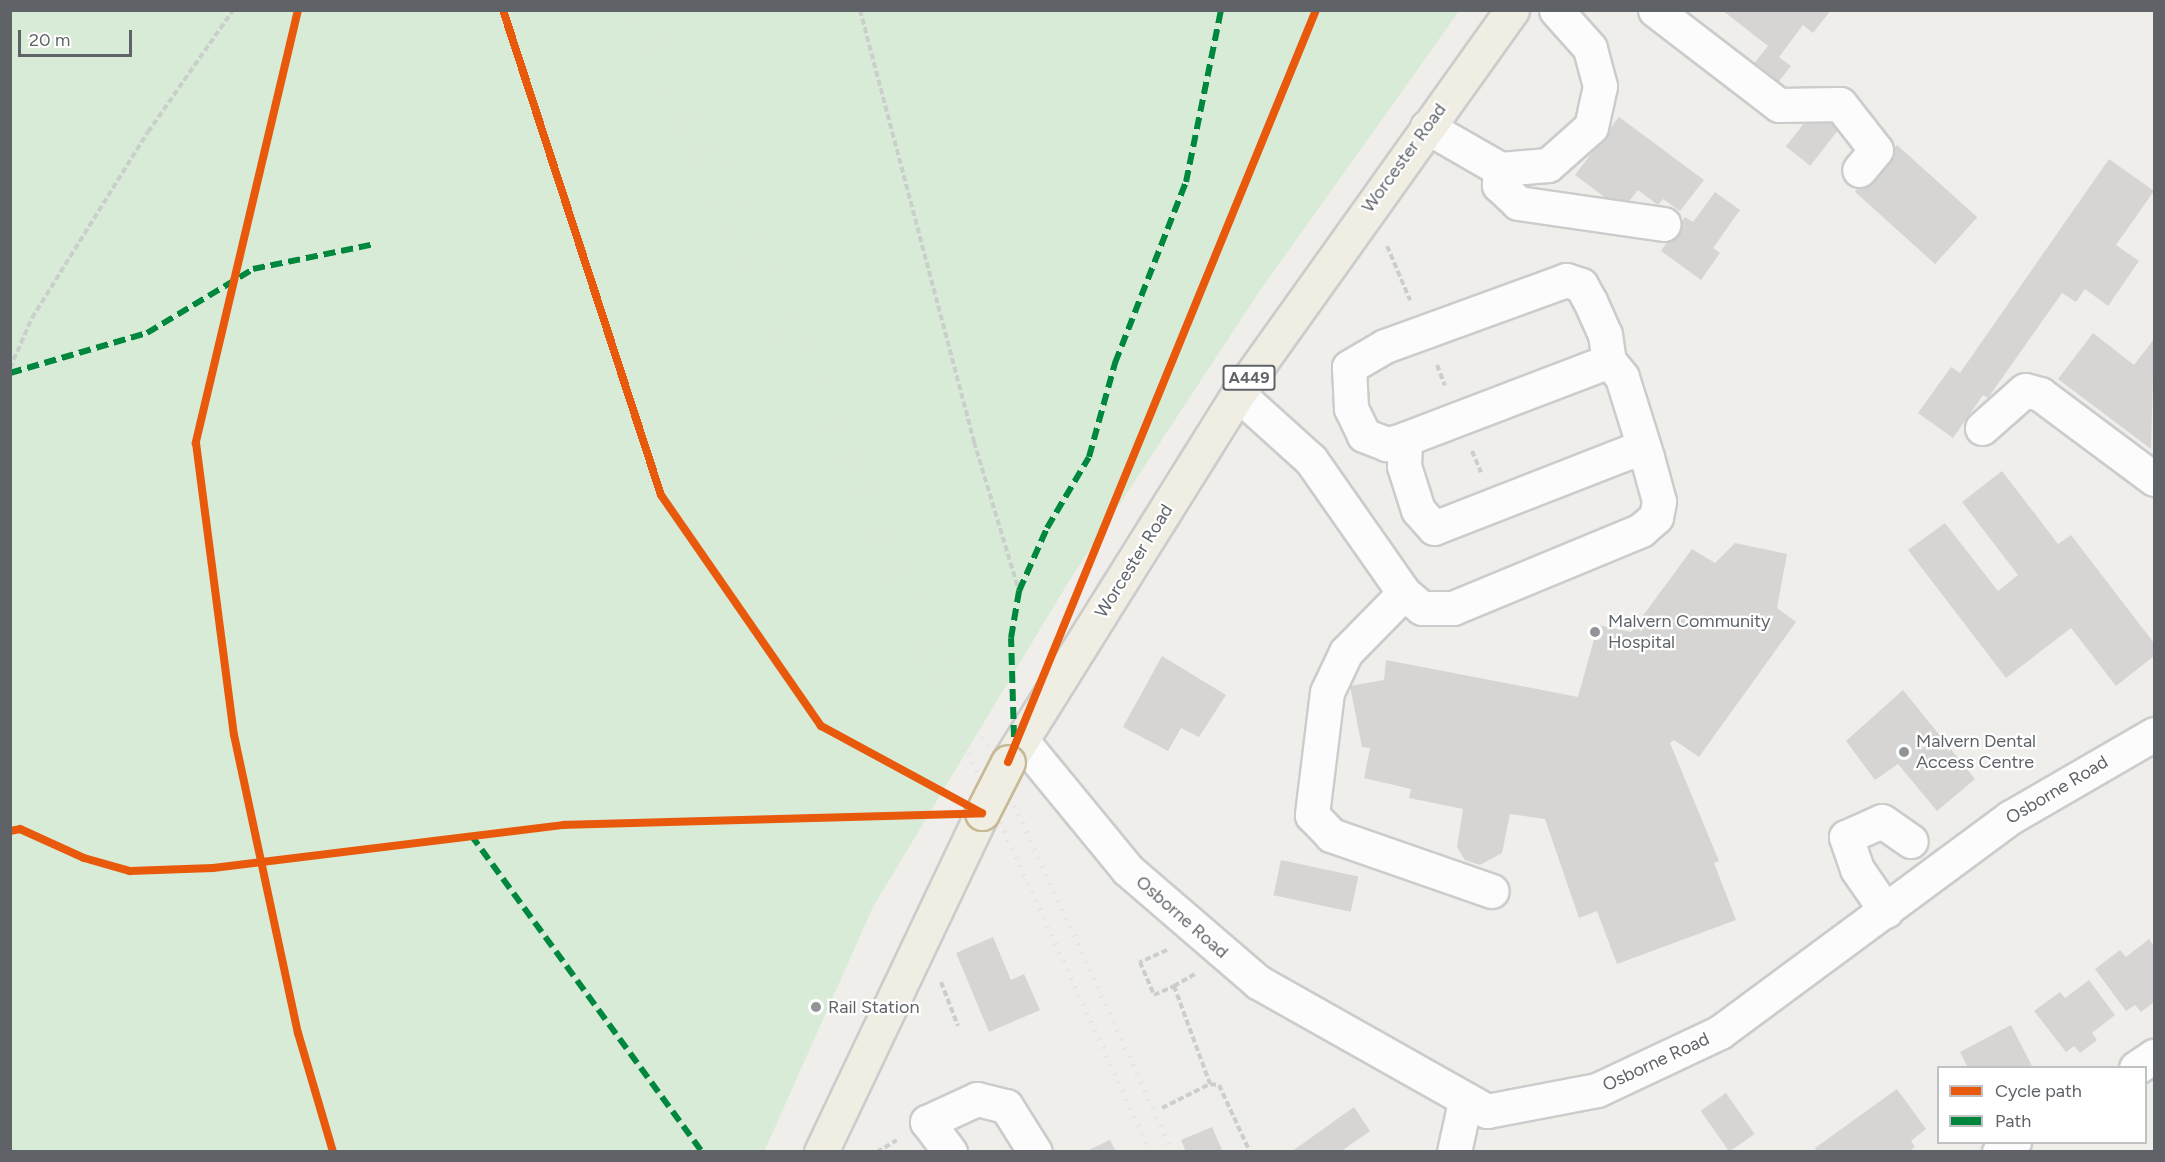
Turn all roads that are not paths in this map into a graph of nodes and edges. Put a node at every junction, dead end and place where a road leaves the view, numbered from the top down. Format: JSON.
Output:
{"nodes":[{"id":1,"x":1512,"y":10,"type":"edge"},
{"id":2,"x":1556,"y":10,"type":"edge"},
{"id":3,"x":1655,"y":10,"type":"edge"},
{"id":4,"x":1427,"y":127,"type":"junction"},
{"id":5,"x":1500,"y":169,"type":"junction"},
{"id":6,"x":1859,"y":170,"type":"dead end"},
{"id":7,"x":1663,"y":224,"type":"dead end"},
{"id":8,"x":1609,"y":361,"type":"junction"},
{"id":9,"x":1238,"y":393,"type":"junction"},
{"id":10,"x":1982,"y":428,"type":"dead end"},
{"id":11,"x":1405,"y":439,"type":"junction"},
{"id":12,"x":1647,"y":457,"type":"junction"},
{"id":13,"x":2154,"y":479,"type":"edge"},
{"id":14,"x":1404,"y":593,"type":"junction"},
{"id":15,"x":2154,"y":734,"type":"edge"},
{"id":16,"x":1015,"y":752,"type":"junction"},
{"id":17,"x":1911,"y":841,"type":"dead end"},
{"id":18,"x":1492,"y":891,"type":"dead end"},
{"id":19,"x":1886,"y":911,"type":"junction"},
{"id":20,"x":2154,"y":1056,"type":"edge"},
{"id":21,"x":2139,"y":1066,"type":"edge"},
{"id":22,"x":1465,"y":1102,"type":"junction"},
{"id":23,"x":820,"y":1152,"type":"edge"},
{"id":24,"x":950,"y":1152,"type":"edge"},
{"id":25,"x":1035,"y":1152,"type":"edge"},
{"id":26,"x":1454,"y":1152,"type":"edge"}],
"edges":[{"from":1,"to":4,"type":"highway","name":"Worcester Road","number":"A449"},
{"from":2,"to":5,"type":"street"},
{"from":3,"to":6,"type":"street"},
{"from":4,"to":5,"type":"street"},
{"from":4,"to":9,"type":"highway","name":"Worcester Road","number":"A449"},
{"from":5,"to":7,"type":"street"},
{"from":8,"to":11,"type":"street"},
{"from":8,"to":11,"type":"street"},
{"from":8,"to":12,"type":"street"},
{"from":9,"to":14,"type":"street"},
{"from":9,"to":16,"type":"highway","name":"Worcester Road","number":"A449"},
{"from":10,"to":13,"type":"street"},
{"from":11,"to":12,"type":"street"},
{"from":12,"to":14,"type":"street"},
{"from":14,"to":18,"type":"street"},
{"from":15,"to":19,"type":"street","name":"Osborne Road"},
{"from":16,"to":22,"type":"street","name":"Osborne Road"},
{"from":16,"to":23,"type":"highway","name":"Worcester Road","number":"A449","bridge":true},
{"from":17,"to":19,"type":"street"},
{"from":19,"to":22,"type":"street","name":"Osborne Road"},
{"from":20,"to":21,"type":"street"},
{"from":22,"to":26,"type":"street"},
{"from":24,"to":25,"type":"street"}]}
